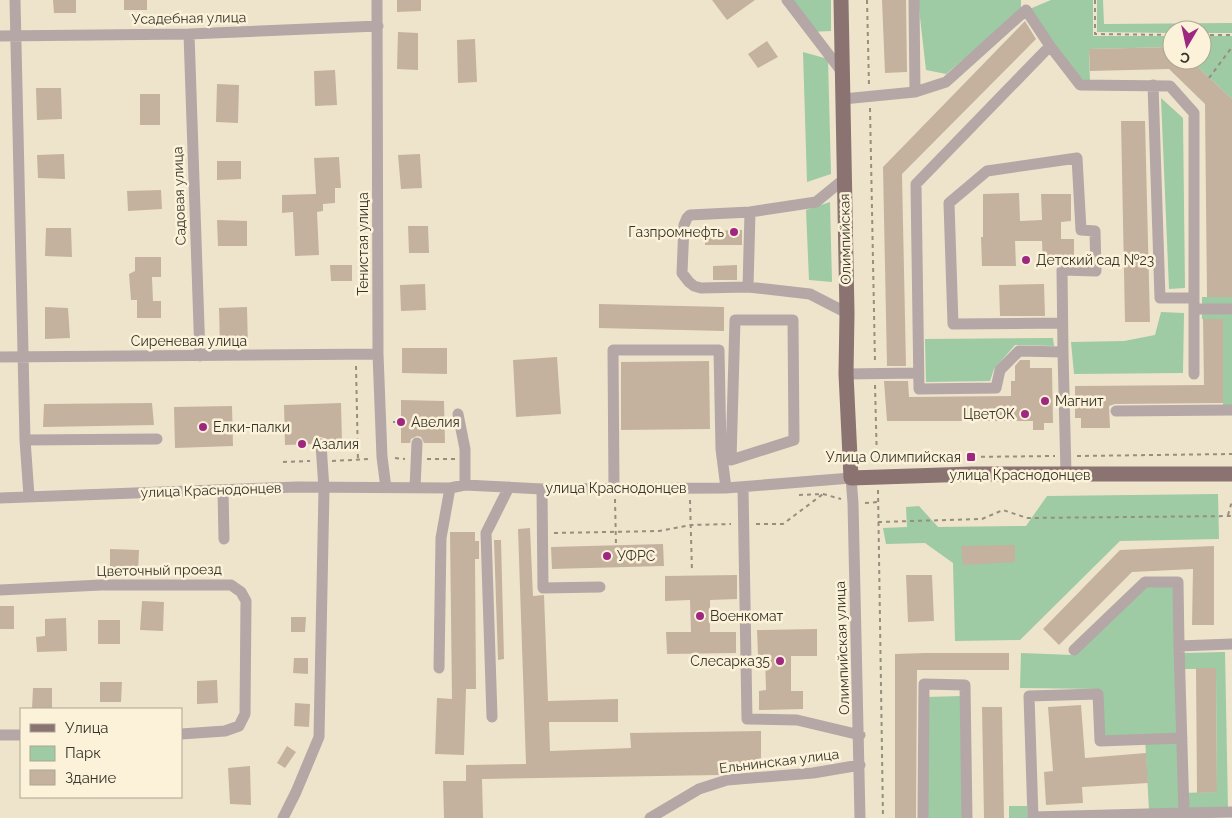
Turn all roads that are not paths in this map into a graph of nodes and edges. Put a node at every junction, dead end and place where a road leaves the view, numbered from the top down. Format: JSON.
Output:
{"nodes":[{"id":1,"x":15,"y":0,"type":"edge"},
{"id":2,"x":377,"y":0,"type":"edge"},
{"id":3,"x":787,"y":0,"type":"edge"},
{"id":4,"x":841,"y":0,"type":"edge"},
{"id":5,"x":914,"y":0,"type":"edge"},
{"id":6,"x":1026,"y":5,"type":"edge"},
{"id":7,"x":378,"y":26,"type":"junction"},
{"id":8,"x":189,"y":34,"type":"junction"},
{"id":9,"x":0,"y":36,"type":"edge"},
{"id":10,"x":15,"y":36,"type":"junction"},
{"id":11,"x":1050,"y":46,"type":"junction"},
{"id":12,"x":842,"y":72,"type":"junction"},
{"id":13,"x":1153,"y":85,"type":"junction"},
{"id":14,"x":915,"y":92,"type":"junction"},
{"id":15,"x":843,"y":99,"type":"junction"},
{"id":16,"x":843,"y":180,"type":"junction"},
{"id":17,"x":750,"y":212,"type":"junction"},
{"id":18,"x":748,"y":287,"type":"junction"},
{"id":19,"x":1194,"y":303,"type":"junction"},
{"id":20,"x":1232,"y":309,"type":"edge"},
{"id":21,"x":847,"y":313,"type":"junction"},
{"id":22,"x":1062,"y":323,"type":"junction"},
{"id":23,"x":1063,"y":352,"type":"junction"},
{"id":24,"x":378,"y":354,"type":"junction"},
{"id":25,"x":24,"y":356,"type":"junction"},
{"id":26,"x":200,"y":356,"type":"junction"},
{"id":27,"x":0,"y":357,"type":"edge"},
{"id":28,"x":918,"y":373,"type":"junction"},
{"id":29,"x":846,"y":374,"type":"junction"},
{"id":30,"x":1194,"y":374,"type":"dead end"},
{"id":31,"x":1232,"y":410,"type":"edge"},
{"id":32,"x":1116,"y":411,"type":"dead end"},
{"id":33,"x":458,"y":414,"type":"dead end"},
{"id":34,"x":157,"y":439,"type":"dead end"},
{"id":35,"x":25,"y":440,"type":"junction"},
{"id":36,"x":417,"y":443,"type":"dead end"},
{"id":37,"x":321,"y":444,"type":"dead end"},
{"id":38,"x":731,"y":460,"type":"joint"},
{"id":39,"x":1066,"y":474,"type":"junction"},
{"id":40,"x":1232,"y":474,"type":"edge"},
{"id":41,"x":850,"y":478,"type":"junction"},
{"id":42,"x":465,"y":485,"type":"junction"},
{"id":43,"x":743,"y":486,"type":"junction"},
{"id":44,"x":509,"y":487,"type":"junction"},
{"id":45,"x":386,"y":488,"type":"junction"},
{"id":46,"x":415,"y":488,"type":"junction"},
{"id":47,"x":450,"y":488,"type":"junction"},
{"id":48,"x":726,"y":488,"type":"junction"},
{"id":49,"x":324,"y":489,"type":"junction"},
{"id":50,"x":542,"y":489,"type":"junction"},
{"id":51,"x":614,"y":489,"type":"junction"},
{"id":52,"x":223,"y":490,"type":"junction"},
{"id":53,"x":29,"y":496,"type":"junction"},
{"id":54,"x":0,"y":498,"type":"edge"},
{"id":55,"x":224,"y":539,"type":"dead end"},
{"id":56,"x":600,"y":587,"type":"dead end"},
{"id":57,"x":0,"y":590,"type":"edge"},
{"id":58,"x":1232,"y":644,"type":"edge"},
{"id":59,"x":1180,"y":646,"type":"junction"},
{"id":60,"x":1074,"y":650,"type":"dead end"},
{"id":61,"x":440,"y":668,"type":"dead end"},
{"id":62,"x":492,"y":717,"type":"dead end"},
{"id":63,"x":182,"y":734,"type":"edge"},
{"id":64,"x":0,"y":735,"type":"edge"},
{"id":65,"x":20,"y":735,"type":"edge"},
{"id":66,"x":860,"y":735,"type":"junction"},
{"id":67,"x":1182,"y":738,"type":"junction"},
{"id":68,"x":860,"y":765,"type":"junction"},
{"id":69,"x":1232,"y":812,"type":"edge"},
{"id":70,"x":1184,"y":814,"type":"junction"},
{"id":71,"x":650,"y":816,"type":"edge"},
{"id":72,"x":283,"y":818,"type":"edge"},
{"id":73,"x":860,"y":818,"type":"edge"},
{"id":74,"x":923,"y":818,"type":"edge"},
{"id":75,"x":967,"y":818,"type":"edge"}],
"edges":[{"from":1,"to":10,"type":"street"},
{"from":2,"to":7,"type":"street","name":"Тенистая улица"},
{"from":3,"to":12,"type":"street"},
{"from":4,"to":12,"type":"main road","name":"Олимпийская"},
{"from":5,"to":14,"type":"street"},
{"from":6,"to":11,"type":"street"},
{"from":6,"to":14,"type":"street"},
{"from":7,"to":8,"type":"street","name":"Усадебная улица"},
{"from":7,"to":24,"type":"street","name":"Тенистая улица"},
{"from":8,"to":10,"type":"street","name":"Усадебная улица"},
{"from":8,"to":26,"type":"street","name":"Садовая улица"},
{"from":9,"to":10,"type":"street","name":"Усадебная улица"},
{"from":10,"to":25,"type":"street"},
{"from":11,"to":13,"type":"street"},
{"from":11,"to":28,"type":"street"},
{"from":12,"to":15,"type":"main road","name":"Олимпийская"},
{"from":13,"to":19,"type":"street"},
{"from":13,"to":19,"type":"street"},
{"from":14,"to":15,"type":"street"},
{"from":15,"to":16,"type":"main road","name":"Олимпийская"},
{"from":16,"to":17,"type":"street"},
{"from":16,"to":21,"type":"main road","name":"Олимпийская"},
{"from":17,"to":18,"type":"street"},
{"from":17,"to":18,"type":"street"},
{"from":18,"to":21,"type":"street"},
{"from":19,"to":20,"type":"street"},
{"from":19,"to":30,"type":"street"},
{"from":21,"to":29,"type":"main road","name":"Олимпийская"},
{"from":22,"to":22,"type":"street"},
{"from":22,"to":23,"type":"street"},
{"from":23,"to":28,"type":"street"},
{"from":23,"to":39,"type":"street"},
{"from":24,"to":26,"type":"street","name":"Сиреневая улица"},
{"from":24,"to":45,"type":"street","name":"Тенистая улица"},
{"from":25,"to":26,"type":"street","name":"Сиреневая улица"},
{"from":25,"to":27,"type":"street","name":"Сиреневая улица"},
{"from":25,"to":35,"type":"street"},
{"from":28,"to":29,"type":"street"},
{"from":29,"to":41,"type":"main road","name":"Олимпийская"},
{"from":31,"to":32,"type":"street"},
{"from":33,"to":42,"type":"street"},
{"from":34,"to":35,"type":"street"},
{"from":35,"to":53,"type":"street"},
{"from":36,"to":46,"type":"street"},
{"from":37,"to":49,"type":"street"},
{"from":38,"to":38,"type":"street"},
{"from":39,"to":40,"type":"main road","name":"улица Краснодонцев"},
{"from":39,"to":41,"type":"main road","name":"улица Краснодонцев"},
{"from":41,"to":43,"type":"street","name":"улица Краснодонцев"},
{"from":41,"to":66,"type":"street","name":"Олимпийская улица"},
{"from":42,"to":44,"type":"street","name":"улица Краснодонцев"},
{"from":42,"to":47,"type":"street","name":"улица Краснодонцев"},
{"from":43,"to":48,"type":"street","name":"улица Краснодонцев"},
{"from":43,"to":66,"type":"street"},
{"from":44,"to":50,"type":"street","name":"улица Краснодонцев"},
{"from":44,"to":62,"type":"street"},
{"from":45,"to":46,"type":"street","name":"улица Краснодонцев"},
{"from":45,"to":49,"type":"street","name":"улица Краснодонцев"},
{"from":46,"to":47,"type":"street","name":"улица Краснодонцев"},
{"from":47,"to":61,"type":"street"},
{"from":48,"to":51,"type":"street","name":"улица Краснодонцев"},
{"from":48,"to":51,"type":"street"},
{"from":49,"to":52,"type":"street","name":"улица Краснодонцев"},
{"from":49,"to":72,"type":"street"},
{"from":50,"to":51,"type":"street","name":"улица Краснодонцев"},
{"from":50,"to":56,"type":"street"},
{"from":52,"to":53,"type":"street","name":"улица Краснодонцев"},
{"from":52,"to":55,"type":"street"},
{"from":53,"to":54,"type":"street","name":"улица Краснодонцев"},
{"from":57,"to":63,"type":"street","name":"Цветочный проезд"},
{"from":58,"to":59,"type":"street"},
{"from":59,"to":60,"type":"street"},
{"from":59,"to":67,"type":"street"},
{"from":64,"to":65,"type":"street"},
{"from":66,"to":68,"type":"street","name":"Олимпийская улица"},
{"from":67,"to":70,"type":"street"},
{"from":67,"to":70,"type":"street"},
{"from":68,"to":71,"type":"street","name":"Ельнинская улица"},
{"from":68,"to":73,"type":"street","name":"Олимпийская улица"},
{"from":69,"to":70,"type":"street"},
{"from":74,"to":75,"type":"street"}]}
